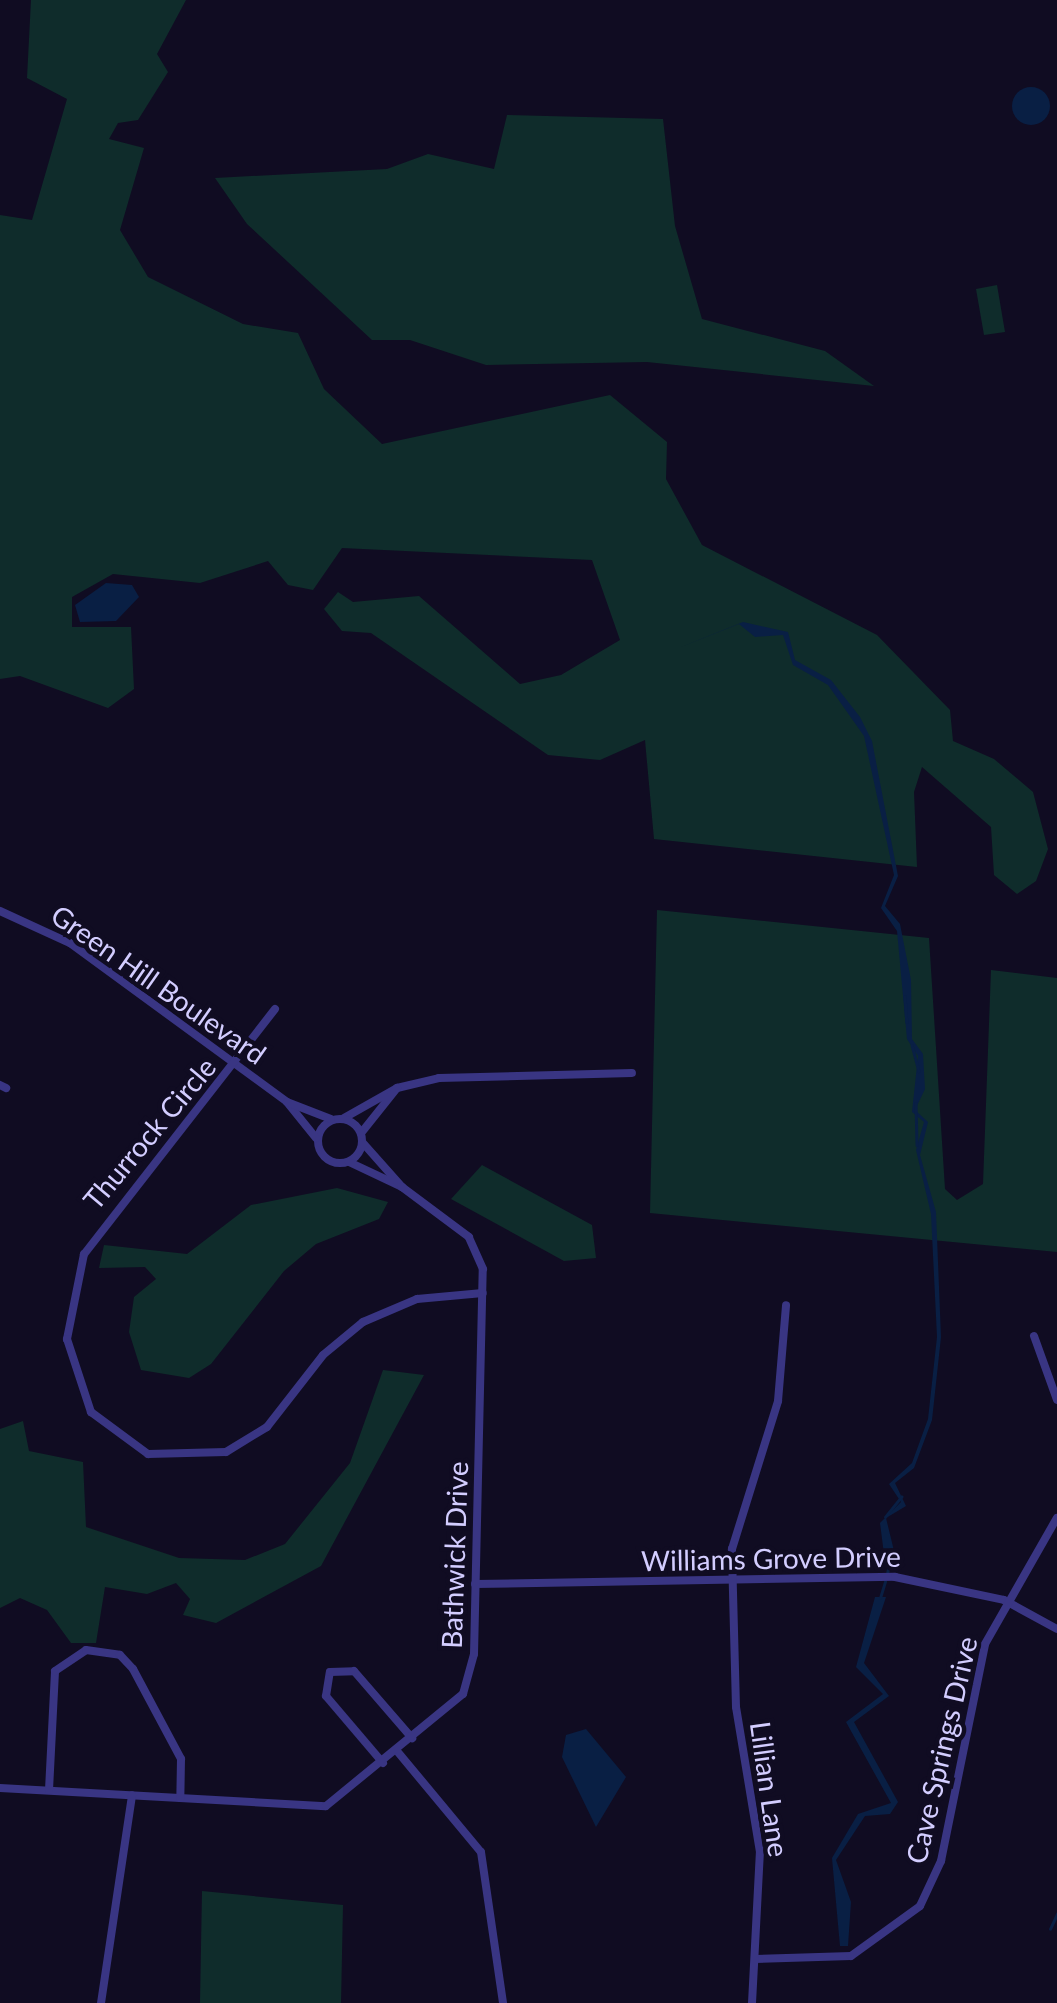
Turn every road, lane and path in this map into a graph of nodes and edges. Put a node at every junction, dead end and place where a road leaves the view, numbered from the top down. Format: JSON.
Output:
{"nodes":[{"id":1,"x":0,"y":910,"type":"edge"},
{"id":2,"x":274,"y":1009,"type":"dead end"},
{"id":3,"x":503,"y":1062,"type":"dead end"},
{"id":4,"x":235,"y":1064,"type":"junction"},
{"id":5,"x":632,"y":1073,"type":"dead end"},
{"id":6,"x":503,"y":1076,"type":"junction"},
{"id":7,"x":397,"y":1088,"type":"junction"},
{"id":8,"x":286,"y":1102,"type":"junction"},
{"id":9,"x":337,"y":1119,"type":"junction"},
{"id":10,"x":362,"y":1139,"type":"junction"},
{"id":11,"x":318,"y":1146,"type":"junction"},
{"id":12,"x":344,"y":1163,"type":"junction"},
{"id":13,"x":402,"y":1187,"type":"junction"},
{"id":14,"x":483,"y":1293,"type":"junction"},
{"id":15,"x":786,"y":1306,"type":"dead end"},
{"id":16,"x":1034,"y":1336,"type":"dead end"},
{"id":17,"x":1057,"y":1400,"type":"edge"},
{"id":18,"x":1057,"y":1518,"type":"edge"},
{"id":19,"x":730,"y":1581,"type":"junction"},
{"id":20,"x":475,"y":1584,"type":"junction"},
{"id":21,"x":1004,"y":1600,"type":"junction"},
{"id":22,"x":1057,"y":1629,"type":"edge"},
{"id":23,"x":412,"y":1738,"type":"junction"},
{"id":24,"x":398,"y":1750,"type":"junction"},
{"id":25,"x":382,"y":1763,"type":"junction"},
{"id":26,"x":0,"y":1788,"type":"edge"},
{"id":27,"x":49,"y":1790,"type":"junction"},
{"id":28,"x":132,"y":1795,"type":"junction"},
{"id":29,"x":180,"y":1798,"type":"junction"},
{"id":30,"x":754,"y":1959,"type":"junction"},
{"id":31,"x":101,"y":2003,"type":"edge"},
{"id":32,"x":503,"y":2003,"type":"edge"},
{"id":33,"x":752,"y":2003,"type":"edge"}],
"edges":[{"from":1,"to":4,"type":"street","name":"Green Hill Boulevard"},
{"from":2,"to":4,"type":"street","name":"Thurrock Circle"},
{"from":3,"to":6,"type":"street"},
{"from":4,"to":8,"type":"street","name":"Green Hill Boulevard"},
{"from":4,"to":14,"type":"street","name":"Thurrock Circle"},
{"from":5,"to":6,"type":"street"},
{"from":6,"to":7,"type":"street"},
{"from":7,"to":9,"type":"street"},
{"from":7,"to":10,"type":"street"},
{"from":8,"to":9,"type":"street","name":"Green Hill Boulevard"},
{"from":8,"to":11,"type":"street","name":"Green Hill Boulevard"},
{"from":9,"to":10,"type":"street","name":"Green Hill Boulevard"},
{"from":9,"to":11,"type":"street"},
{"from":10,"to":12,"type":"street"},
{"from":10,"to":13,"type":"street","name":"Bathwick Drive"},
{"from":11,"to":12,"type":"street","name":"Bathwick Drive"},
{"from":12,"to":13,"type":"street","name":"Bathwick Drive"},
{"from":13,"to":14,"type":"street","name":"Bathwick Drive"},
{"from":14,"to":20,"type":"street","name":"Bathwick Drive"},
{"from":15,"to":19,"type":"street","name":"Lillian Lane"},
{"from":16,"to":17,"type":"street"},
{"from":18,"to":21,"type":"street","name":"Cave Springs Drive"},
{"from":19,"to":20,"type":"street","name":"Williams Grove Drive"},
{"from":19,"to":21,"type":"street","name":"Williams Grove Drive"},
{"from":19,"to":30,"type":"street","name":"Lillian Lane"},
{"from":20,"to":23,"type":"street","name":"Bathwick Drive"},
{"from":21,"to":22,"type":"street","name":"Williams Grove Drive"},
{"from":21,"to":30,"type":"street","name":"Cave Springs Drive"},
{"from":23,"to":24,"type":"street","name":"Bathwick Drive"},
{"from":23,"to":25,"type":"street"},
{"from":24,"to":25,"type":"street","name":"Bathwick Drive"},
{"from":24,"to":32,"type":"street"},
{"from":25,"to":29,"type":"street","name":"Bathwick Drive"},
{"from":26,"to":27,"type":"street","name":"Bathwick Drive"},
{"from":27,"to":28,"type":"street","name":"Bathwick Drive"},
{"from":27,"to":29,"type":"street"},
{"from":28,"to":29,"type":"street","name":"Bathwick Drive"},
{"from":28,"to":31,"type":"street"},
{"from":30,"to":33,"type":"street","name":"Lillian Lane"}]}
